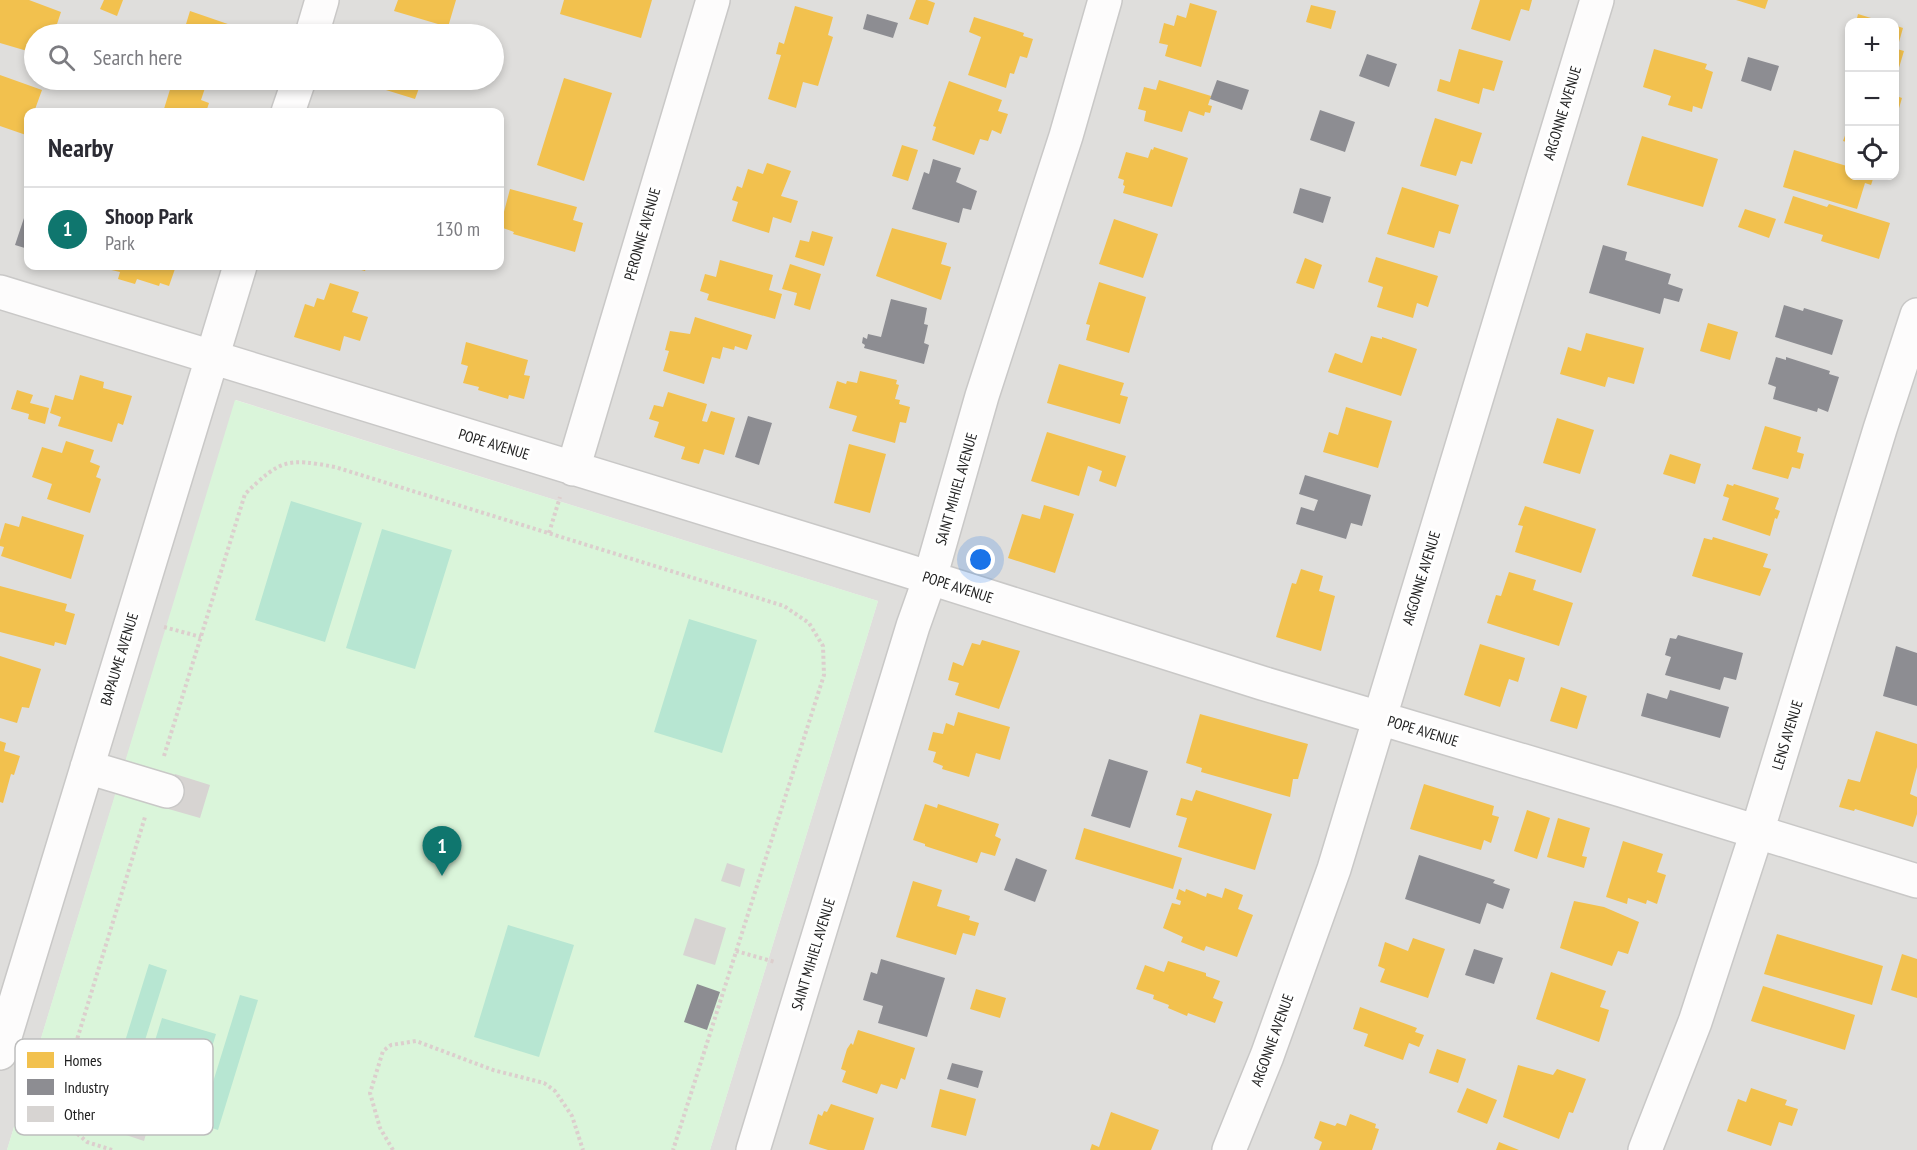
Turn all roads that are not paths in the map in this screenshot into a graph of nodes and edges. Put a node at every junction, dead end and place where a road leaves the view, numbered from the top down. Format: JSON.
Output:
{"nodes":[{"id":1,"x":322,"y":0,"type":"edge"},
{"id":2,"x":713,"y":0,"type":"edge"},
{"id":3,"x":1105,"y":0,"type":"edge"},
{"id":4,"x":1597,"y":0,"type":"edge"},
{"id":5,"x":315,"y":24,"type":"edge"},
{"id":6,"x":296,"y":90,"type":"edge"},
{"id":7,"x":289,"y":108,"type":"edge"},
{"id":8,"x":239,"y":270,"type":"edge"},
{"id":9,"x":0,"y":292,"type":"edge"},
{"id":10,"x":1917,"y":315,"type":"edge"},
{"id":11,"x":211,"y":357,"type":"junction"},
{"id":12,"x":573,"y":469,"type":"junction"},
{"id":13,"x":930,"y":578,"type":"junction"},
{"id":14,"x":1378,"y":717,"type":"junction"},
{"id":15,"x":87,"y":767,"type":"junction"},
{"id":16,"x":161,"y":789,"type":"road end"},
{"id":17,"x":1757,"y":832,"type":"junction"},
{"id":18,"x":1917,"y":881,"type":"edge"},
{"id":19,"x":0,"y":1053,"type":"edge"},
{"id":20,"x":753,"y":1150,"type":"edge"},
{"id":21,"x":1229,"y":1150,"type":"edge"},
{"id":22,"x":1645,"y":1150,"type":"edge"}],
"edges":[{"from":1,"to":5,"type":"street"},
{"from":2,"to":12,"type":"street","name":"PERONNE AVENUE"},
{"from":3,"to":13,"type":"street","name":"SAINT MIHIEL AVENUE"},
{"from":4,"to":14,"type":"street","name":"ARGONNE AVENUE"},
{"from":6,"to":7,"type":"street"},
{"from":8,"to":11,"type":"street","name":"BAPAUME AVENUE"},
{"from":9,"to":11,"type":"street","name":"POPE AVENUE"},
{"from":10,"to":17,"type":"street","name":"LENS AVENUE"},
{"from":11,"to":12,"type":"street","name":"POPE AVENUE"},
{"from":11,"to":15,"type":"street","name":"BAPAUME AVENUE"},
{"from":12,"to":13,"type":"street","name":"POPE AVENUE"},
{"from":13,"to":14,"type":"street","name":"POPE AVENUE"},
{"from":13,"to":20,"type":"street","name":"SAINT MIHIEL AVENUE"},
{"from":14,"to":17,"type":"street","name":"POPE AVENUE"},
{"from":14,"to":21,"type":"street","name":"ARGONNE AVENUE"},
{"from":15,"to":16,"type":"street"},
{"from":15,"to":19,"type":"street","name":"BAPAUME AVENUE"},
{"from":17,"to":18,"type":"street","name":"POPE AVENUE"},
{"from":17,"to":22,"type":"street","name":"LENS AVENUE"}]}
